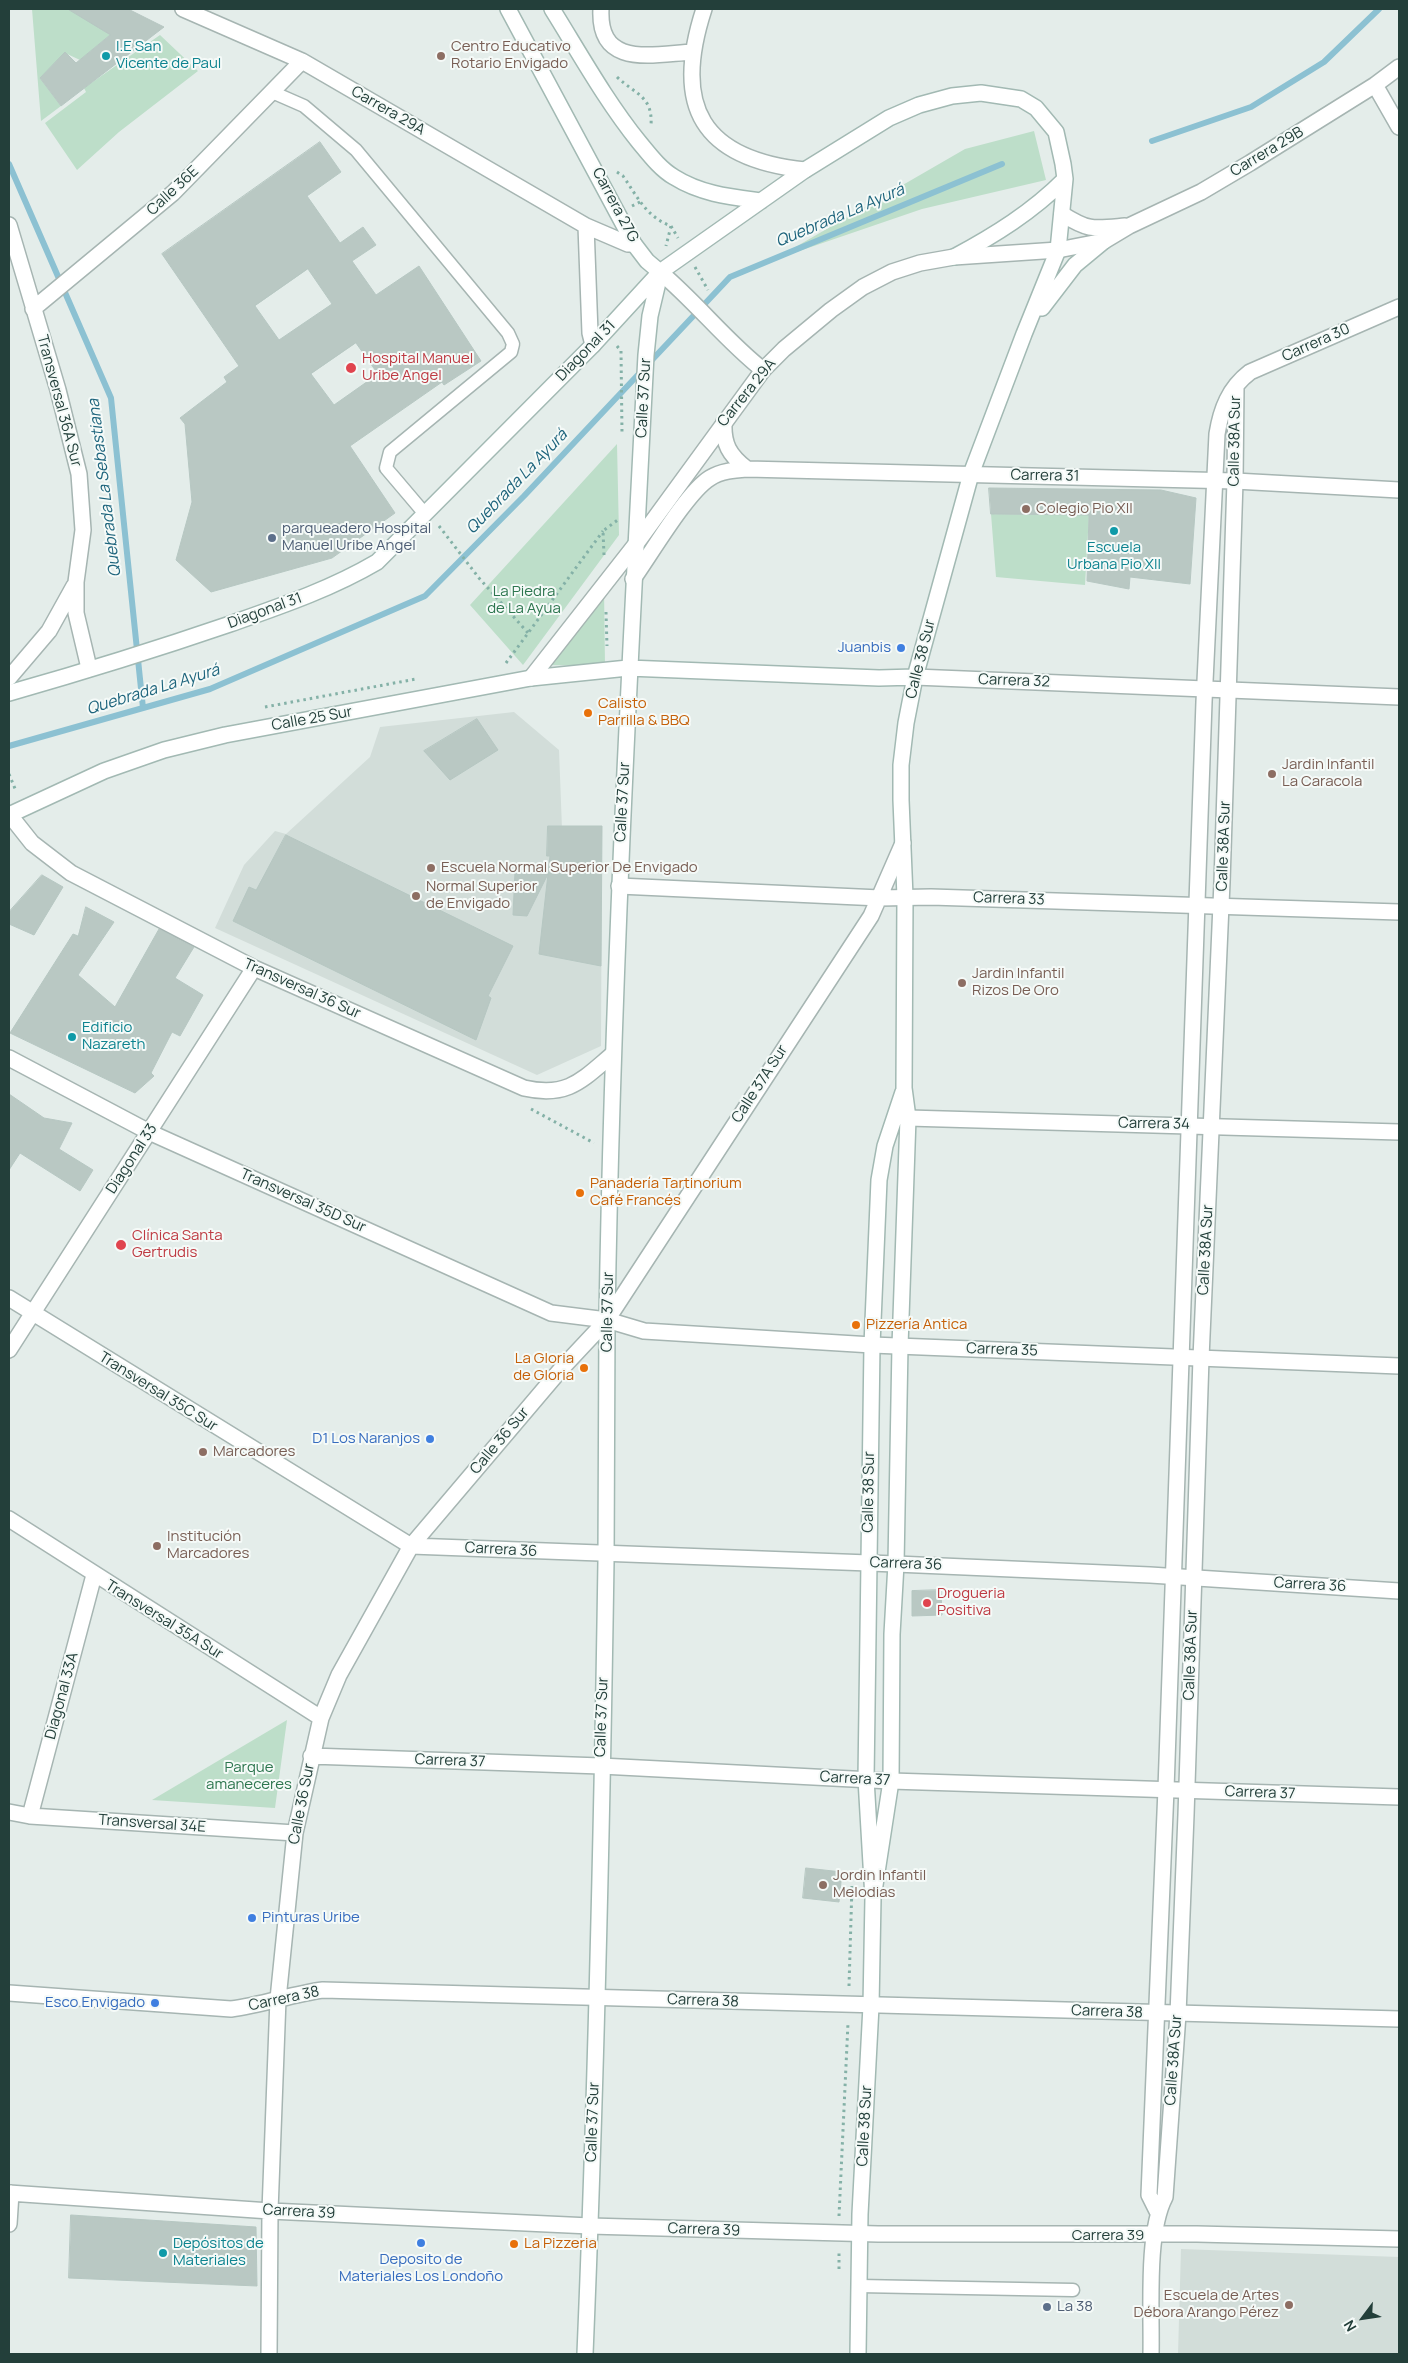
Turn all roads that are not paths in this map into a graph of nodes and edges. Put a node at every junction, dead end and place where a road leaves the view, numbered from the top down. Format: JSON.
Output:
{"nodes":[{"id":1,"x":183,"y":9,"type":"edge"},
{"id":2,"x":508,"y":9,"type":"edge"},
{"id":3,"x":552,"y":9,"type":"edge"},
{"id":4,"x":601,"y":9,"type":"edge"},
{"id":5,"x":704,"y":9,"type":"edge"},
{"id":6,"x":202,"y":13,"type":"edge"},
{"id":7,"x":693,"y":52,"type":"junction"},
{"id":8,"x":302,"y":61,"type":"junction"},
{"id":9,"x":1397,"y":75,"type":"edge"},
{"id":10,"x":1375,"y":85,"type":"junction"},
{"id":11,"x":272,"y":92,"type":"junction"},
{"id":12,"x":1399,"y":127,"type":"edge"},
{"id":13,"x":805,"y":170,"type":"junction"},
{"id":14,"x":1065,"y":179,"type":"junction"},
{"id":15,"x":761,"y":201,"type":"junction"},
{"id":16,"x":1062,"y":214,"type":"junction"},
{"id":17,"x":9,"y":224,"type":"edge"},
{"id":18,"x":586,"y":226,"type":"junction"},
{"id":19,"x":1128,"y":226,"type":"junction"},
{"id":20,"x":1104,"y":241,"type":"junction"},
{"id":21,"x":634,"y":244,"type":"junction"},
{"id":22,"x":1058,"y":250,"type":"junction"},
{"id":23,"x":954,"y":257,"type":"junction"},
{"id":24,"x":660,"y":272,"type":"junction"},
{"id":25,"x":1399,"y":306,"type":"edge"},
{"id":26,"x":33,"y":309,"type":"junction"},
{"id":27,"x":1024,"y":334,"type":"junction"},
{"id":28,"x":593,"y":346,"type":"junction"},
{"id":29,"x":763,"y":370,"type":"junction"},
{"id":30,"x":1236,"y":383,"type":"junction"},
{"id":31,"x":724,"y":422,"type":"junction"},
{"id":32,"x":747,"y":469,"type":"junction"},
{"id":33,"x":971,"y":474,"type":"junction"},
{"id":34,"x":1216,"y":481,"type":"junction"},
{"id":35,"x":1235,"y":481,"type":"junction"},
{"id":36,"x":1399,"y":490,"type":"edge"},
{"id":37,"x":425,"y":514,"type":"junction"},
{"id":38,"x":636,"y":544,"type":"junction"},
{"id":39,"x":634,"y":579,"type":"junction"},
{"id":40,"x":76,"y":582,"type":"junction"},
{"id":41,"x":93,"y":667,"type":"junction"},
{"id":42,"x":628,"y":668,"type":"junction"},
{"id":43,"x":915,"y":677,"type":"junction"},
{"id":44,"x":9,"y":678,"type":"edge"},
{"id":45,"x":531,"y":678,"type":"junction"},
{"id":46,"x":1204,"y":688,"type":"junction"},
{"id":47,"x":1229,"y":689,"type":"junction"},
{"id":48,"x":9,"y":693,"type":"edge"},
{"id":49,"x":1399,"y":697,"type":"edge"},
{"id":50,"x":9,"y":814,"type":"edge"},
{"id":51,"x":903,"y":843,"type":"junction"},
{"id":52,"x":619,"y":886,"type":"junction"},
{"id":53,"x":906,"y":897,"type":"junction"},
{"id":54,"x":880,"y":898,"type":"junction"},
{"id":55,"x":1198,"y":905,"type":"junction"},
{"id":56,"x":1222,"y":905,"type":"junction"},
{"id":57,"x":1399,"y":912,"type":"edge"},
{"id":58,"x":254,"y":968,"type":"junction"},
{"id":59,"x":613,"y":1054,"type":"junction"},
{"id":60,"x":9,"y":1058,"type":"edge"},
{"id":61,"x":904,"y":1088,"type":"junction"},
{"id":62,"x":908,"y":1118,"type":"junction"},
{"id":63,"x":1189,"y":1124,"type":"junction"},
{"id":64,"x":1212,"y":1125,"type":"junction"},
{"id":65,"x":149,"y":1132,"type":"junction"},
{"id":66,"x":1399,"y":1132,"type":"edge"},
{"id":67,"x":9,"y":1298,"type":"edge"},
{"id":68,"x":31,"y":1313,"type":"junction"},
{"id":69,"x":607,"y":1320,"type":"junction"},
{"id":70,"x":872,"y":1345,"type":"junction"},
{"id":71,"x":900,"y":1346,"type":"junction"},
{"id":72,"x":9,"y":1350,"type":"edge"},
{"id":73,"x":1179,"y":1357,"type":"junction"},
{"id":74,"x":1201,"y":1358,"type":"junction"},
{"id":75,"x":1399,"y":1366,"type":"edge"},
{"id":76,"x":9,"y":1519,"type":"edge"},
{"id":77,"x":411,"y":1546,"type":"junction"},
{"id":78,"x":606,"y":1555,"type":"junction"},
{"id":79,"x":868,"y":1563,"type":"junction"},
{"id":80,"x":896,"y":1564,"type":"junction"},
{"id":81,"x":94,"y":1575,"type":"junction"},
{"id":82,"x":1173,"y":1577,"type":"junction"},
{"id":83,"x":1194,"y":1578,"type":"junction"},
{"id":84,"x":1399,"y":1591,"type":"edge"},
{"id":85,"x":321,"y":1718,"type":"junction"},
{"id":86,"x":311,"y":1756,"type":"junction"},
{"id":87,"x":601,"y":1766,"type":"junction"},
{"id":88,"x":866,"y":1779,"type":"junction"},
{"id":89,"x":891,"y":1781,"type":"junction"},
{"id":90,"x":1166,"y":1789,"type":"junction"},
{"id":91,"x":1187,"y":1791,"type":"junction"},
{"id":92,"x":1399,"y":1797,"type":"edge"},
{"id":93,"x":9,"y":1812,"type":"edge"},
{"id":94,"x":30,"y":1816,"type":"junction"},
{"id":95,"x":295,"y":1833,"type":"junction"},
{"id":96,"x":873,"y":1898,"type":"junction"},
{"id":97,"x":9,"y":1993,"type":"edge"},
{"id":98,"x":597,"y":1998,"type":"junction"},
{"id":99,"x":278,"y":1999,"type":"junction"},
{"id":100,"x":871,"y":2006,"type":"junction"},
{"id":101,"x":1155,"y":2013,"type":"junction"},
{"id":102,"x":1178,"y":2014,"type":"junction"},
{"id":103,"x":1399,"y":2019,"type":"edge"},
{"id":104,"x":10,"y":2193,"type":"edge"},
{"id":105,"x":270,"y":2211,"type":"junction"},
{"id":106,"x":1157,"y":2212,"type":"junction"},
{"id":107,"x":9,"y":2224,"type":"edge"},
{"id":108,"x":590,"y":2226,"type":"junction"},
{"id":109,"x":860,"y":2234,"type":"junction"},
{"id":110,"x":1154,"y":2236,"type":"junction"},
{"id":111,"x":1399,"y":2239,"type":"edge"},
{"id":112,"x":859,"y":2286,"type":"junction"},
{"id":113,"x":1073,"y":2290,"type":"dead end"},
{"id":114,"x":269,"y":2354,"type":"edge"},
{"id":115,"x":585,"y":2354,"type":"edge"},
{"id":116,"x":858,"y":2354,"type":"edge"},
{"id":117,"x":1152,"y":2354,"type":"edge"}],
"edges":[{"from":1,"to":6,"type":"street","name":"Carrera 29A"},
{"from":2,"to":21,"type":"street","name":"Carrera 27G"},
{"from":3,"to":15,"type":"street"},
{"from":4,"to":7,"type":"street"},
{"from":5,"to":7,"type":"street"},
{"from":6,"to":8,"type":"street","name":"Carrera 29A"},
{"from":7,"to":13,"type":"street"},
{"from":8,"to":11,"type":"street","name":"Calle 36E"},
{"from":8,"to":18,"type":"street","name":"Carrera 29A"},
{"from":9,"to":10,"type":"street","name":"Carrera 29B"},
{"from":10,"to":12,"type":"street"},
{"from":10,"to":19,"type":"street","name":"Carrera 29B"},
{"from":11,"to":26,"type":"street","name":"Calle 36E"},
{"from":11,"to":37,"type":"lane"},
{"from":13,"to":14,"type":"street","name":"Diagonal 31"},
{"from":13,"to":15,"type":"street","name":"Diagonal 31"},
{"from":14,"to":16,"type":"street","name":"Diagonal 31"},
{"from":14,"to":23,"type":"street"},
{"from":15,"to":24,"type":"street","name":"Diagonal 31"},
{"from":16,"to":19,"type":"street","name":"Carrera 29B"},
{"from":16,"to":22,"type":"street","name":"Diagonal 31"},
{"from":17,"to":26,"type":"street","name":"Transversal 36A Sur"},
{"from":18,"to":21,"type":"street","name":"Carrera 29A"},
{"from":18,"to":28,"type":"street"},
{"from":19,"to":20,"type":"street","name":"Carrera 29B"},
{"from":20,"to":22,"type":"street","name":"Carrera 29B"},
{"from":20,"to":27,"type":"street"},
{"from":21,"to":24,"type":"street","name":"Carrera 27G"},
{"from":22,"to":23,"type":"street","name":"Carrera 29A"},
{"from":22,"to":27,"type":"street","name":"Calle 38 Sur"},
{"from":23,"to":29,"type":"street","name":"Carrera 29A"},
{"from":24,"to":28,"type":"street","name":"Diagonal 31"},
{"from":24,"to":29,"type":"street","name":"Carrera 27G"},
{"from":24,"to":38,"type":"street","name":"Calle 37 Sur"},
{"from":25,"to":30,"type":"street","name":"Carrera 30"},
{"from":26,"to":40,"type":"street","name":"Transversal 36A Sur"},
{"from":27,"to":33,"type":"street","name":"Calle 38 Sur"},
{"from":28,"to":37,"type":"street","name":"Diagonal 31"},
{"from":29,"to":31,"type":"street","name":"Carrera 29A"},
{"from":30,"to":34,"type":"street","name":"Calle 38A Sur"},
{"from":30,"to":35,"type":"street","name":"Calle 38A Sur"},
{"from":31,"to":32,"type":"street"},
{"from":31,"to":38,"type":"street","name":"Carrera 29A"},
{"from":32,"to":33,"type":"street","name":"Carrera 31"},
{"from":32,"to":39,"type":"street","name":"Carrera 31"},
{"from":33,"to":34,"type":"street","name":"Carrera 31"},
{"from":33,"to":43,"type":"street","name":"Calle 38 Sur"},
{"from":34,"to":35,"type":"street","name":"Carrera 31"},
{"from":34,"to":46,"type":"street","name":"Calle 38A Sur"},
{"from":35,"to":36,"type":"street","name":"Carrera 31"},
{"from":35,"to":47,"type":"street","name":"Calle 38A Sur"},
{"from":37,"to":41,"type":"street","name":"Diagonal 31"},
{"from":38,"to":39,"type":"street","name":"Calle 37 Sur"},
{"from":38,"to":45,"type":"street","name":"Carrera 29A"},
{"from":39,"to":42,"type":"street","name":"Calle 37 Sur"},
{"from":40,"to":41,"type":"street","name":"Transversal 36A Sur"},
{"from":40,"to":44,"type":"street","name":"Transversal 36A Sur"},
{"from":41,"to":48,"type":"street","name":"Diagonal 31"},
{"from":42,"to":43,"type":"street","name":"Carrera 32"},
{"from":42,"to":45,"type":"street","name":"Calle 25 Sur"},
{"from":42,"to":52,"type":"street","name":"Calle 37 Sur"},
{"from":43,"to":46,"type":"street","name":"Carrera 32"},
{"from":43,"to":51,"type":"street","name":"Calle 38 Sur"},
{"from":45,"to":50,"type":"street","name":"Calle 25 Sur"},
{"from":46,"to":47,"type":"street","name":"Carrera 32"},
{"from":46,"to":55,"type":"street","name":"Calle 38A Sur"},
{"from":47,"to":49,"type":"street","name":"Carrera 32"},
{"from":47,"to":56,"type":"street","name":"Calle 38A Sur"},
{"from":50,"to":58,"type":"street","name":"Transversal 36 Sur"},
{"from":51,"to":53,"type":"street","name":"Calle 38 Sur"},
{"from":51,"to":54,"type":"street","name":"Calle 37A Sur"},
{"from":52,"to":54,"type":"street","name":"Carrera 33"},
{"from":52,"to":59,"type":"street","name":"Calle 37 Sur"},
{"from":53,"to":54,"type":"street","name":"Carrera 33"},
{"from":53,"to":55,"type":"street","name":"Carrera 33"},
{"from":53,"to":61,"type":"street","name":"Calle 38 Sur"},
{"from":54,"to":69,"type":"street","name":"Calle 37A Sur"},
{"from":55,"to":56,"type":"street","name":"Carrera 33"},
{"from":55,"to":63,"type":"street","name":"Calle 38A Sur"},
{"from":56,"to":57,"type":"street","name":"Carrera 33"},
{"from":56,"to":64,"type":"street","name":"Calle 38A Sur"},
{"from":58,"to":59,"type":"street","name":"Transversal 36 Sur"},
{"from":58,"to":65,"type":"street","name":"Diagonal 33"},
{"from":59,"to":69,"type":"street","name":"Calle 37 Sur"},
{"from":60,"to":65,"type":"street","name":"Transversal 35D Sur"},
{"from":61,"to":62,"type":"street","name":"Calle 38 Sur"},
{"from":61,"to":70,"type":"street","name":"Calle 38 Sur"},
{"from":62,"to":63,"type":"street","name":"Carrera 34"},
{"from":62,"to":71,"type":"street","name":"Calle 38 Sur"},
{"from":63,"to":64,"type":"street","name":"Carrera 34"},
{"from":63,"to":73,"type":"street","name":"Calle 38A Sur"},
{"from":64,"to":66,"type":"street","name":"Carrera 34"},
{"from":64,"to":74,"type":"street","name":"Calle 38A Sur"},
{"from":65,"to":68,"type":"street","name":"Diagonal 33"},
{"from":65,"to":69,"type":"street","name":"Transversal 35D Sur"},
{"from":67,"to":68,"type":"street","name":"Transversal 35C Sur"},
{"from":68,"to":72,"type":"street","name":"Diagonal 33"},
{"from":68,"to":77,"type":"street","name":"Transversal 35C Sur"},
{"from":69,"to":70,"type":"street","name":"Carrera 35"},
{"from":69,"to":77,"type":"street","name":"Calle 36 Sur"},
{"from":69,"to":78,"type":"street","name":"Calle 37 Sur"},
{"from":70,"to":71,"type":"street","name":"Carrera 35"},
{"from":70,"to":79,"type":"street","name":"Calle 38 Sur"},
{"from":71,"to":73,"type":"street","name":"Carrera 35"},
{"from":71,"to":80,"type":"street","name":"Calle 38 Sur"},
{"from":73,"to":74,"type":"street","name":"Carrera 35"},
{"from":73,"to":82,"type":"street","name":"Calle 38A Sur"},
{"from":74,"to":75,"type":"street","name":"Carrera 35"},
{"from":74,"to":83,"type":"street","name":"Calle 38A Sur"},
{"from":76,"to":81,"type":"street","name":"Transversal 35A Sur"},
{"from":77,"to":78,"type":"street","name":"Carrera 36"},
{"from":77,"to":85,"type":"street","name":"Calle 36 Sur"},
{"from":78,"to":79,"type":"street","name":"Carrera 36"},
{"from":78,"to":87,"type":"street","name":"Calle 37 Sur"},
{"from":79,"to":80,"type":"street","name":"Carrera 36"},
{"from":79,"to":88,"type":"street","name":"Calle 38 Sur"},
{"from":80,"to":82,"type":"street","name":"Carrera 36"},
{"from":80,"to":89,"type":"street","name":"Calle 38 Sur"},
{"from":81,"to":85,"type":"street","name":"Transversal 35A Sur"},
{"from":81,"to":94,"type":"street","name":"Diagonal 33A"},
{"from":82,"to":83,"type":"street","name":"Carrera 36"},
{"from":82,"to":90,"type":"street","name":"Calle 38A Sur"},
{"from":83,"to":84,"type":"street","name":"Carrera 36"},
{"from":83,"to":91,"type":"street","name":"Calle 38A Sur"},
{"from":85,"to":86,"type":"street","name":"Calle 36 Sur"},
{"from":86,"to":87,"type":"street","name":"Carrera 37"},
{"from":86,"to":95,"type":"street","name":"Calle 36 Sur"},
{"from":87,"to":88,"type":"street","name":"Carrera 37"},
{"from":87,"to":98,"type":"street","name":"Calle 37 Sur"},
{"from":88,"to":89,"type":"street","name":"Carrera 37"},
{"from":88,"to":96,"type":"street","name":"Calle 38 Sur"},
{"from":89,"to":90,"type":"street","name":"Carrera 37"},
{"from":89,"to":96,"type":"street","name":"Calle 38 Sur"},
{"from":90,"to":91,"type":"street","name":"Carrera 37"},
{"from":90,"to":101,"type":"street","name":"Calle 38A Sur"},
{"from":91,"to":92,"type":"street","name":"Carrera 37"},
{"from":91,"to":102,"type":"street","name":"Calle 38A Sur"},
{"from":93,"to":94,"type":"street","name":"Transversal 34E"},
{"from":94,"to":95,"type":"street","name":"Transversal 34E"},
{"from":95,"to":99,"type":"street","name":"Calle 36 Sur"},
{"from":96,"to":100,"type":"street","name":"Calle 38 Sur"},
{"from":97,"to":99,"type":"street","name":"Carrera 38"},
{"from":98,"to":99,"type":"street","name":"Carrera 38"},
{"from":98,"to":100,"type":"street","name":"Carrera 38"},
{"from":98,"to":108,"type":"street","name":"Calle 37 Sur"},
{"from":99,"to":105,"type":"street","name":"Calle 36 Sur"},
{"from":100,"to":101,"type":"street","name":"Carrera 38"},
{"from":100,"to":109,"type":"street","name":"Calle 38 Sur"},
{"from":101,"to":102,"type":"street","name":"Carrera 38"},
{"from":101,"to":106,"type":"street","name":"Calle 38A Sur"},
{"from":102,"to":103,"type":"street","name":"Carrera 38"},
{"from":102,"to":106,"type":"street","name":"Calle 38A Sur"},
{"from":104,"to":105,"type":"street","name":"Carrera 39"},
{"from":104,"to":107,"type":"street"},
{"from":105,"to":108,"type":"street","name":"Carrera 39"},
{"from":105,"to":114,"type":"street","name":"Calle 36 Sur"},
{"from":106,"to":110,"type":"street","name":"Calle 38A Sur"},
{"from":108,"to":109,"type":"street","name":"Carrera 39"},
{"from":108,"to":115,"type":"street","name":"Calle 37 Sur"},
{"from":109,"to":110,"type":"street","name":"Carrera 39"},
{"from":109,"to":112,"type":"street","name":"Calle 38 Sur"},
{"from":110,"to":111,"type":"street","name":"Carrera 39"},
{"from":110,"to":117,"type":"street","name":"Calle 38A Sur"},
{"from":112,"to":113,"type":"lane"},
{"from":112,"to":116,"type":"street","name":"Calle 38 Sur"}]}
